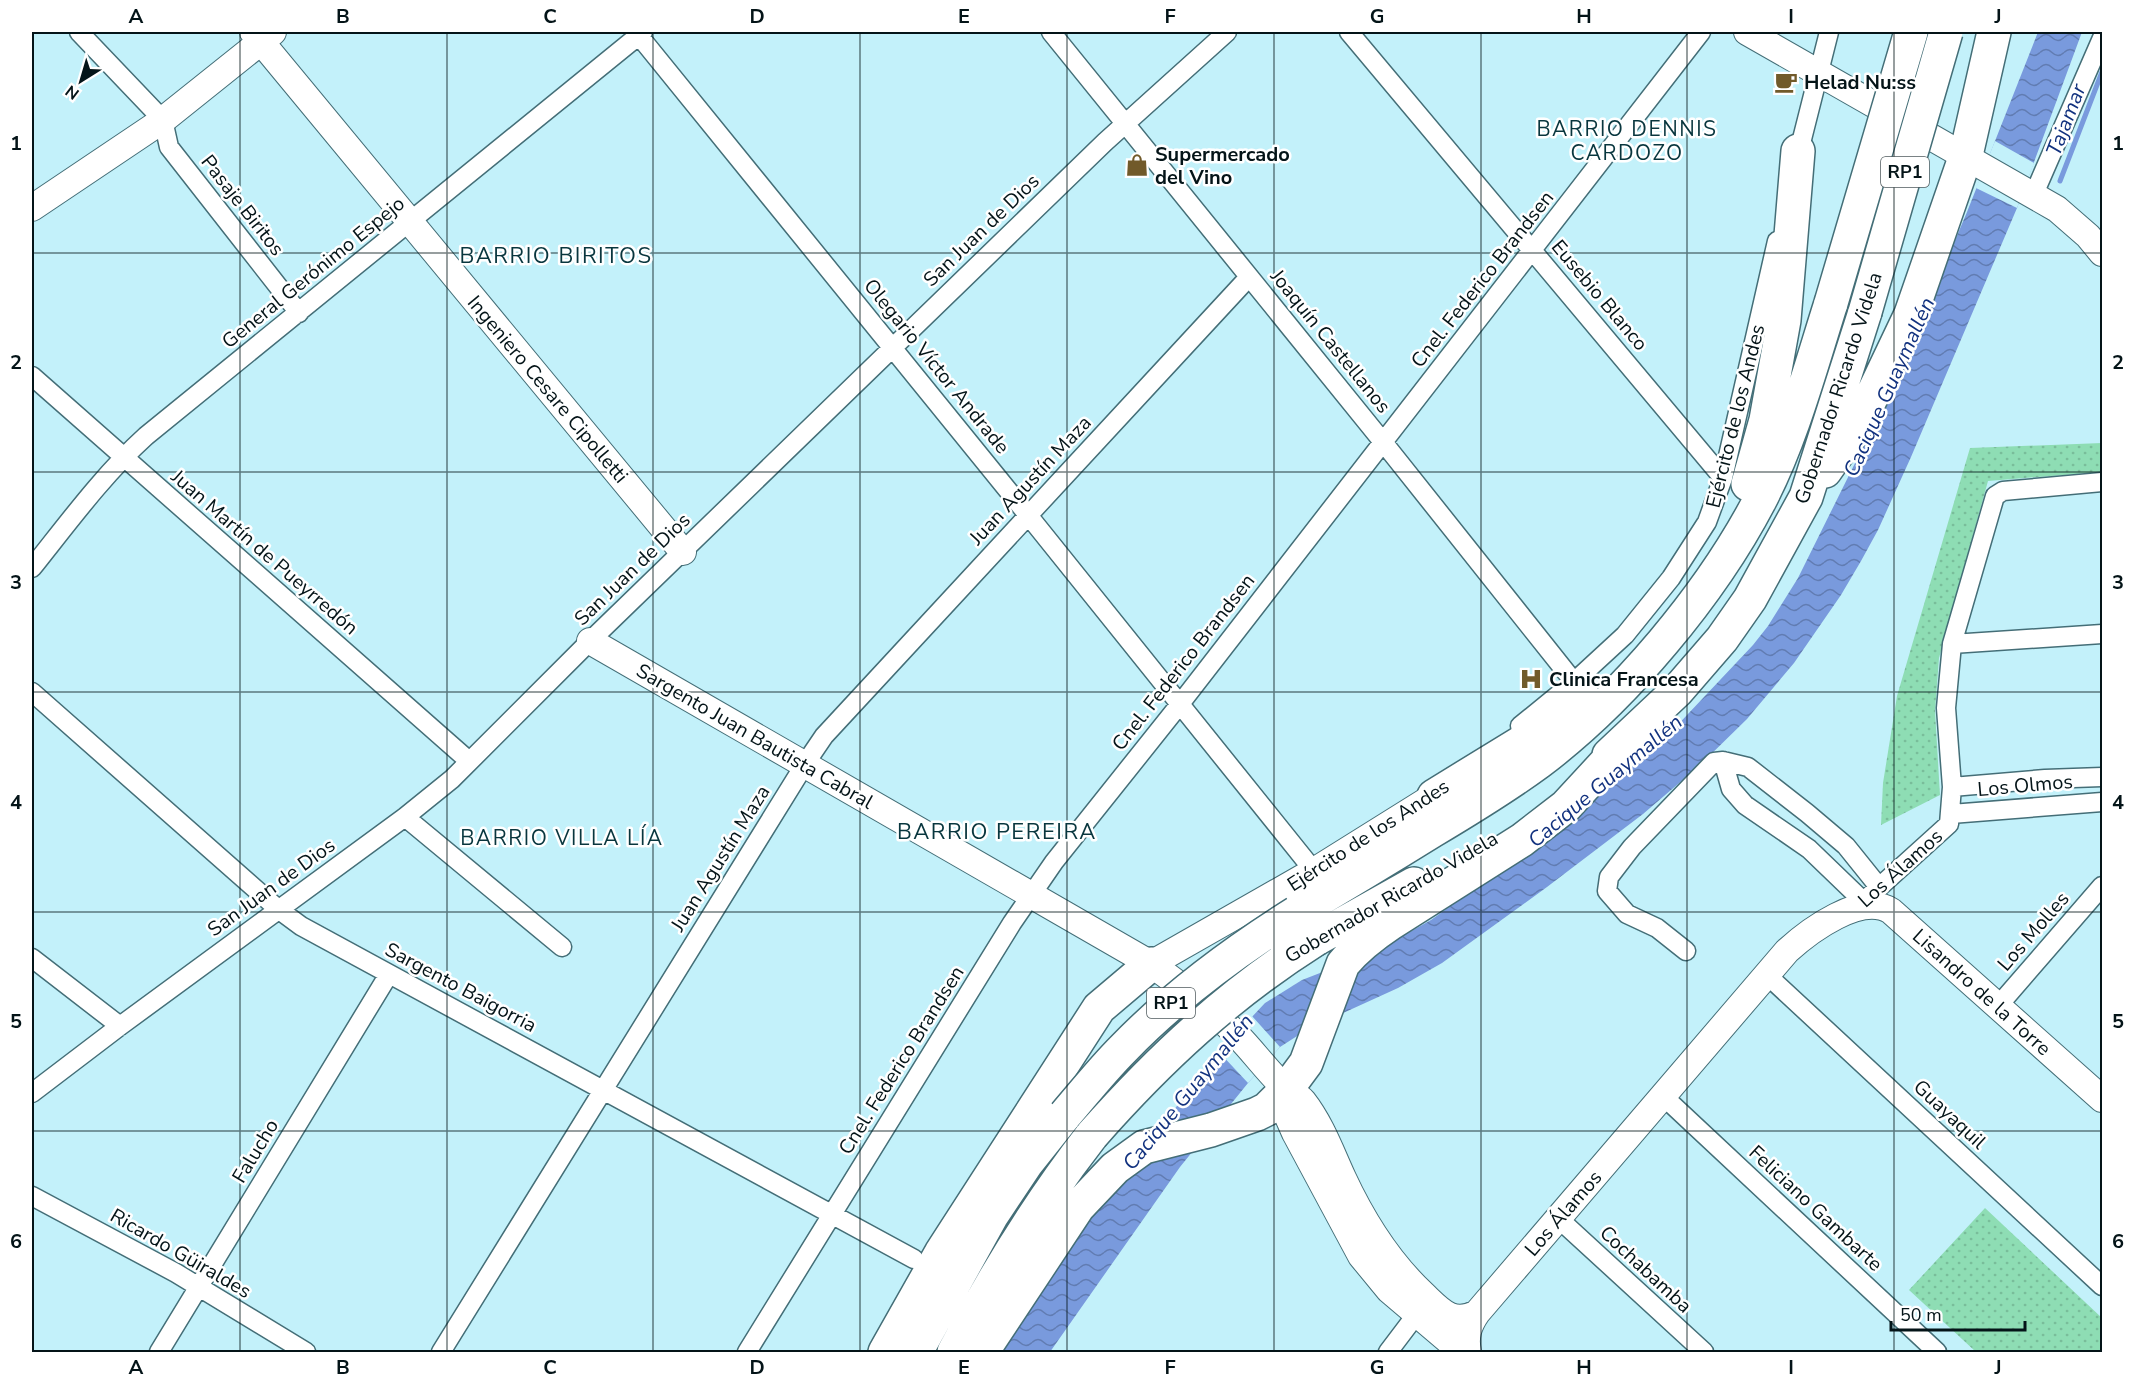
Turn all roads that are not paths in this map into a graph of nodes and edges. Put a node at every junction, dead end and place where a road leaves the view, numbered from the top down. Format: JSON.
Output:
{"nodes":[{"id":1,"x":79,"y":32,"type":"edge"},
{"id":2,"x":1051,"y":32,"type":"edge"},
{"id":3,"x":1227,"y":32,"type":"edge"},
{"id":4,"x":1349,"y":32,"type":"edge"},
{"id":5,"x":1701,"y":32,"type":"edge"},
{"id":6,"x":1747,"y":32,"type":"edge"},
{"id":7,"x":1829,"y":32,"type":"edge"},
{"id":8,"x":1911,"y":32,"type":"edge"},
{"id":9,"x":1946,"y":32,"type":"edge"},
{"id":10,"x":1994,"y":32,"type":"edge"},
{"id":11,"x":639,"y":33,"type":"edge"},
{"id":12,"x":262,"y":35,"type":"edge"},
{"id":13,"x":2103,"y":38,"type":"edge"},
{"id":14,"x":1818,"y":71,"type":"junction"},
{"id":15,"x":163,"y":120,"type":"junction"},
{"id":16,"x":1126,"y":124,"type":"junction"},
{"id":17,"x":1798,"y":151,"type":"junction"},
{"id":18,"x":2003,"y":176,"type":"junction"},
{"id":19,"x":32,"y":208,"type":"edge"},
{"id":20,"x":410,"y":222,"type":"junction"},
{"id":21,"x":1534,"y":250,"type":"junction"},
{"id":22,"x":2103,"y":253,"type":"edge"},
{"id":23,"x":1250,"y":277,"type":"junction"},
{"id":24,"x":299,"y":313,"type":"junction"},
{"id":25,"x":893,"y":348,"type":"junction"},
{"id":26,"x":32,"y":376,"type":"edge"},
{"id":27,"x":1383,"y":442,"type":"junction"},
{"id":28,"x":123,"y":457,"type":"junction"},
{"id":29,"x":1723,"y":478,"type":"junction"},
{"id":30,"x":2103,"y":482,"type":"edge"},
{"id":31,"x":1806,"y":497,"type":"junction"},
{"id":32,"x":1028,"y":514,"type":"junction"},
{"id":33,"x":1731,"y":548,"type":"junction"},
{"id":34,"x":683,"y":552,"type":"junction"},
{"id":35,"x":32,"y":568,"type":"edge"},
{"id":36,"x":1677,"y":625,"type":"junction"},
{"id":37,"x":2103,"y":634,"type":"edge"},
{"id":38,"x":590,"y":641,"type":"junction"},
{"id":39,"x":1952,"y":644,"type":"junction"},
{"id":40,"x":1574,"y":682,"type":"junction"},
{"id":41,"x":32,"y":692,"type":"edge"},
{"id":42,"x":1180,"y":704,"type":"junction"},
{"id":43,"x":1626,"y":741,"type":"junction"},
{"id":44,"x":470,"y":761,"type":"junction"},
{"id":45,"x":1723,"y":761,"type":"junction"},
{"id":46,"x":805,"y":764,"type":"junction"},
{"id":47,"x":2103,"y":777,"type":"edge"},
{"id":48,"x":1952,"y":788,"type":"junction"},
{"id":49,"x":1434,"y":796,"type":"junction"},
{"id":50,"x":2103,"y":802,"type":"edge"},
{"id":51,"x":1951,"y":814,"type":"junction"},
{"id":52,"x":405,"y":817,"type":"junction"},
{"id":53,"x":1314,"y":871,"type":"junction"},
{"id":54,"x":2103,"y":886,"type":"edge"},
{"id":55,"x":1879,"y":887,"type":"junction"},
{"id":56,"x":1031,"y":894,"type":"junction"},
{"id":57,"x":1858,"y":906,"type":"junction"},
{"id":58,"x":278,"y":909,"type":"junction"},
{"id":59,"x":562,"y":947,"type":"dead end"},
{"id":60,"x":1686,"y":951,"type":"dead end"},
{"id":61,"x":32,"y":958,"type":"edge"},
{"id":62,"x":1151,"y":964,"type":"junction"},
{"id":63,"x":389,"y":974,"type":"junction"},
{"id":64,"x":1767,"y":975,"type":"junction"},
{"id":65,"x":1998,"y":1006,"type":"junction"},
{"id":66,"x":120,"y":1026,"type":"junction"},
{"id":67,"x":604,"y":1090,"type":"junction"},
{"id":68,"x":1286,"y":1090,"type":"junction"},
{"id":69,"x":32,"y":1093,"type":"edge"},
{"id":70,"x":1664,"y":1096,"type":"junction"},
{"id":71,"x":2103,"y":1099,"type":"edge"},
{"id":72,"x":32,"y":1196,"type":"edge"},
{"id":73,"x":832,"y":1214,"type":"junction"},
{"id":74,"x":1559,"y":1219,"type":"junction"},
{"id":75,"x":914,"y":1259,"type":"dead end"},
{"id":76,"x":2103,"y":1286,"type":"edge"},
{"id":77,"x":199,"y":1287,"type":"junction"},
{"id":78,"x":1415,"y":1287,"type":"junction"},
{"id":79,"x":1477,"y":1313,"type":"junction"},
{"id":80,"x":1416,"y":1315,"type":"junction"},
{"id":81,"x":159,"y":1353,"type":"edge"},
{"id":82,"x":306,"y":1353,"type":"edge"},
{"id":83,"x":441,"y":1353,"type":"edge"},
{"id":84,"x":747,"y":1353,"type":"edge"},
{"id":85,"x":885,"y":1353,"type":"edge"},
{"id":86,"x":916,"y":1353,"type":"edge"},
{"id":87,"x":954,"y":1353,"type":"edge"},
{"id":88,"x":982,"y":1353,"type":"edge"},
{"id":89,"x":1388,"y":1353,"type":"edge"},
{"id":90,"x":1462,"y":1353,"type":"edge"},
{"id":91,"x":1468,"y":1353,"type":"edge"},
{"id":92,"x":1704,"y":1353,"type":"edge"},
{"id":93,"x":1937,"y":1353,"type":"edge"}],
"edges":[{"from":1,"to":15,"type":"street"},
{"from":2,"to":16,"type":"street","name":"Joaquín Castellanos"},
{"from":3,"to":16,"type":"street","name":"San Juan de Dios"},
{"from":4,"to":21,"type":"street","name":"Eusebio Blanco"},
{"from":5,"to":21,"type":"street","name":"Cnel. Federico Brandsen"},
{"from":6,"to":14,"type":"street"},
{"from":7,"to":14,"type":"street","name":"Ejército de los Andes"},
{"from":8,"to":33,"type":"highway","name":"Gobernador Ricardo Videla","number":"RP1","bridge":true},
{"from":9,"to":31,"type":"highway","name":"Gobernador Ricardo Videla","number":"RP1","bridge":true},
{"from":10,"to":18,"type":"highway"},
{"from":11,"to":20,"type":"street","name":"General Gerónimo Espejo"},
{"from":11,"to":25,"type":"street","name":"Olegario Víctor Andrade"},
{"from":12,"to":15,"type":"street"},
{"from":12,"to":20,"type":"street","name":"Ingeniero Cesare Cipolletti"},
{"from":13,"to":18,"type":"street"},
{"from":14,"to":17,"type":"street","name":"Ejército de los Andes"},
{"from":14,"to":18,"type":"street"},
{"from":15,"to":19,"type":"street"},
{"from":15,"to":24,"type":"street","name":"Pasaje Biritos"},
{"from":16,"to":23,"type":"street","name":"Joaquín Castellanos"},
{"from":16,"to":25,"type":"street","name":"San Juan de Dios"},
{"from":17,"to":29,"type":"street","name":"Ejército de los Andes"},
{"from":17,"to":33,"type":"highway"},
{"from":18,"to":22,"type":"street"},
{"from":18,"to":31,"type":"highway"},
{"from":20,"to":24,"type":"street","name":"General Gerónimo Espejo"},
{"from":20,"to":34,"type":"street","name":"Ingeniero Cesare Cipolletti"},
{"from":21,"to":27,"type":"street","name":"Cnel. Federico Brandsen"},
{"from":21,"to":29,"type":"street","name":"Eusebio Blanco"},
{"from":23,"to":27,"type":"street","name":"Joaquín Castellanos"},
{"from":23,"to":32,"type":"street","name":"Juan Agustín Maza"},
{"from":24,"to":28,"type":"street","name":"General Gerónimo Espejo"},
{"from":25,"to":32,"type":"street","name":"Olegario Víctor Andrade"},
{"from":25,"to":34,"type":"street","name":"San Juan de Dios"},
{"from":26,"to":28,"type":"street","name":"Juan Martín de Pueyrredón"},
{"from":27,"to":40,"type":"street","name":"Joaquín Castellanos"},
{"from":27,"to":42,"type":"street","name":"Cnel. Federico Brandsen"},
{"from":28,"to":35,"type":"street","name":"General Gerónimo Espejo"},
{"from":28,"to":44,"type":"street","name":"Juan Martín de Pueyrredón"},
{"from":29,"to":40,"type":"street","name":"Ejército de los Andes"},
{"from":30,"to":39,"type":"street","name":"Los Álamos"},
{"from":31,"to":43,"type":"highway","name":"Gobernador Ricardo Videla","number":"RP1"},
{"from":32,"to":42,"type":"street","name":"Olegario Víctor Andrade"},
{"from":32,"to":46,"type":"street","name":"Juan Agustín Maza"},
{"from":33,"to":36,"type":"highway","name":"Gobernador Ricardo Videla","number":"RP1"},
{"from":34,"to":38,"type":"street","name":"San Juan de Dios"},
{"from":36,"to":49,"type":"highway"},
{"from":36,"to":86,"type":"highway","name":"Gobernador Ricardo Videla","number":"RP1","bridge":true},
{"from":37,"to":39,"type":"street"},
{"from":38,"to":44,"type":"street","name":"San Juan de Dios"},
{"from":38,"to":46,"type":"street","name":"Sargento Juan Bautista Cabral"},
{"from":39,"to":48,"type":"street","name":"Los Álamos"},
{"from":40,"to":49,"type":"street","name":"Ejército de los Andes"},
{"from":41,"to":58,"type":"street","name":"Sargento Baigorria"},
{"from":42,"to":53,"type":"street","name":"Olegario Víctor Andrade"},
{"from":42,"to":56,"type":"street","name":"Cnel. Federico Brandsen"},
{"from":43,"to":68,"type":"highway"},
{"from":43,"to":87,"type":"highway","name":"Gobernador Ricardo Videla","number":"RP1","bridge":true},
{"from":44,"to":52,"type":"street","name":"San Juan de Dios"},
{"from":45,"to":55,"type":"street"},
{"from":45,"to":57,"type":"street"},
{"from":45,"to":60,"type":"street"},
{"from":46,"to":56,"type":"street","name":"Sargento Juan Bautista Cabral"},
{"from":46,"to":67,"type":"street","name":"Juan Agustín Maza"},
{"from":47,"to":48,"type":"street","name":"Los Olmos"},
{"from":48,"to":51,"type":"street","name":"Los Álamos"},
{"from":49,"to":53,"type":"street","name":"Ejército de los Andes"},
{"from":50,"to":51,"type":"street","name":"Los Olmos"},
{"from":51,"to":55,"type":"street","name":"Los Álamos"},
{"from":52,"to":58,"type":"street","name":"San Juan de Dios"},
{"from":52,"to":59,"type":"street"},
{"from":53,"to":62,"type":"street","name":"Ejército de los Andes"},
{"from":54,"to":65,"type":"street","name":"Los Molles"},
{"from":55,"to":57,"type":"street","name":"Los Álamos"},
{"from":56,"to":62,"type":"street","name":"Sargento Juan Bautista Cabral"},
{"from":56,"to":73,"type":"street","name":"Cnel. Federico Brandsen"},
{"from":57,"to":64,"type":"street","name":"Los Álamos"},
{"from":57,"to":65,"type":"street","name":"Lisandro de la Torre"},
{"from":58,"to":63,"type":"street","name":"Sargento Baigorria"},
{"from":58,"to":66,"type":"street","name":"San Juan de Dios"},
{"from":61,"to":66,"type":"street"},
{"from":62,"to":68,"type":"street","name":"Sargento Juan Bautista Cabral"},
{"from":62,"to":85,"type":"highway"},
{"from":63,"to":67,"type":"street","name":"Sargento Baigorria"},
{"from":63,"to":77,"type":"street","name":"Falucho"},
{"from":64,"to":70,"type":"street","name":"Los Álamos"},
{"from":64,"to":76,"type":"street","name":"Guayaquil"},
{"from":65,"to":71,"type":"street","name":"Lisandro de la Torre"},
{"from":66,"to":69,"type":"street","name":"San Juan de Dios"},
{"from":67,"to":73,"type":"street","name":"Sargento Baigorria"},
{"from":67,"to":83,"type":"street","name":"Juan Agustín Maza"},
{"from":68,"to":78,"type":"street","name":"Sargento Juan Bautista Cabral"},
{"from":68,"to":80,"type":"street"},
{"from":68,"to":88,"type":"highway"},
{"from":70,"to":74,"type":"street","name":"Los Álamos"},
{"from":70,"to":93,"type":"street","name":"Feliciano Gambarte"},
{"from":72,"to":77,"type":"street","name":"Ricardo Güiraldes"},
{"from":73,"to":75,"type":"street","name":"Sargento Baigorria"},
{"from":73,"to":84,"type":"street","name":"Cnel. Federico Brandsen"},
{"from":74,"to":79,"type":"street","name":"Los Álamos"},
{"from":74,"to":92,"type":"street","name":"Cochabamba"},
{"from":77,"to":81,"type":"street","name":"Falucho"},
{"from":77,"to":82,"type":"street","name":"Ricardo Güiraldes"},
{"from":78,"to":79,"type":"street","name":"Sargento Juan Bautista Cabral"},
{"from":78,"to":80,"type":"street"},
{"from":79,"to":91,"type":"street","name":"Los Álamos"},
{"from":80,"to":89,"type":"street"},
{"from":80,"to":90,"type":"street"}]}
